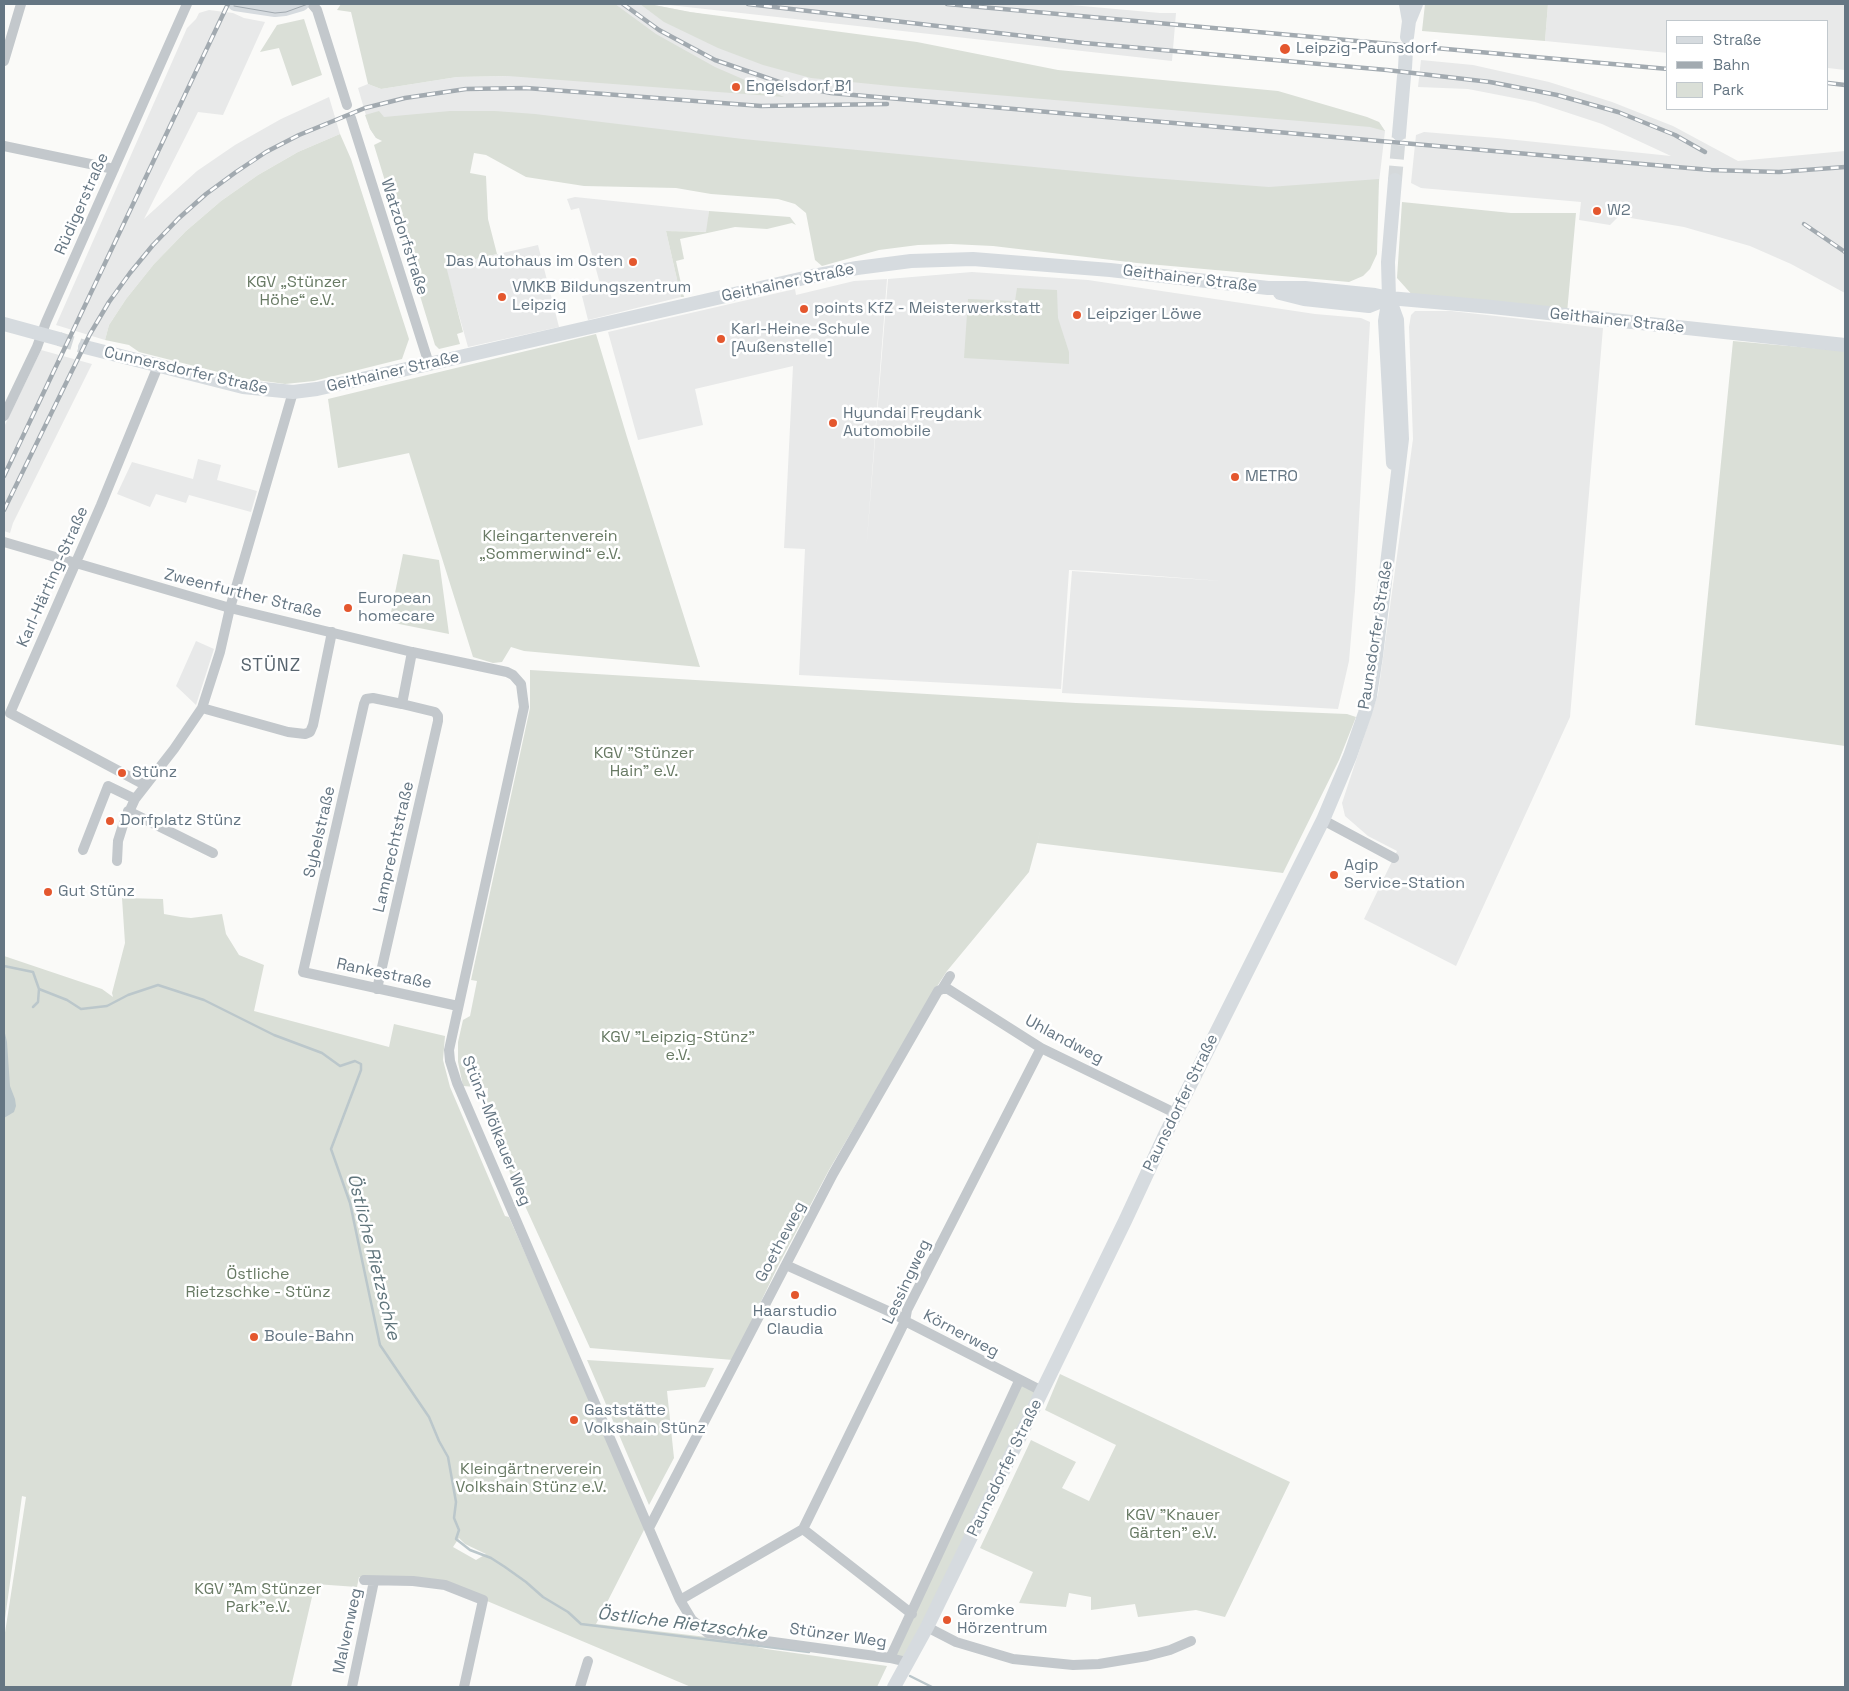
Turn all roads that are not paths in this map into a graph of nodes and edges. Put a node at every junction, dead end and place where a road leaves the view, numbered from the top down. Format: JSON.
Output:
{"nodes":[{"id":1,"x":21,"y":4,"type":"edge"},
{"id":2,"x":187,"y":4,"type":"edge"},
{"id":3,"x":235,"y":4,"type":"edge"},
{"id":4,"x":302,"y":4,"type":"edge"},
{"id":5,"x":312,"y":4,"type":"edge"},
{"id":6,"x":1406,"y":4,"type":"edge"},
{"id":7,"x":1416,"y":4,"type":"edge"},
{"id":8,"x":1409,"y":21,"type":"junction"},
{"id":9,"x":4,"y":61,"type":"edge"},
{"id":10,"x":347,"y":105,"type":"dead end"},
{"id":11,"x":351,"y":118,"type":"dead end"},
{"id":12,"x":1399,"y":134,"type":"tunnel mouth"},
{"id":13,"x":4,"y":146,"type":"edge"},
{"id":14,"x":114,"y":169,"type":"junction"},
{"id":15,"x":1395,"y":180,"type":"tunnel mouth"},
{"id":16,"x":1389,"y":298,"type":"junction"},
{"id":17,"x":4,"y":324,"type":"edge"},
{"id":18,"x":42,"y":334,"type":"junction"},
{"id":19,"x":59,"y":339,"type":"tunnel mouth"},
{"id":20,"x":1845,"y":345,"type":"edge"},
{"id":21,"x":85,"y":347,"type":"tunnel mouth"},
{"id":22,"x":429,"y":364,"type":"junction"},
{"id":23,"x":158,"y":366,"type":"junction"},
{"id":24,"x":317,"y":389,"type":"joint"},
{"id":25,"x":293,"y":392,"type":"junction"},
{"id":26,"x":4,"y":416,"type":"edge"},
{"id":27,"x":4,"y":542,"type":"edge"},
{"id":28,"x":75,"y":564,"type":"junction"},
{"id":29,"x":230,"y":608,"type":"junction"},
{"id":30,"x":332,"y":632,"type":"junction"},
{"id":31,"x":412,"y":652,"type":"junction"},
{"id":32,"x":507,"y":672,"type":"joint"},
{"id":33,"x":402,"y":704,"type":"junction"},
{"id":34,"x":202,"y":708,"type":"junction"},
{"id":35,"x":145,"y":784,"type":"junction"},
{"id":36,"x":134,"y":799,"type":"junction"},
{"id":37,"x":128,"y":811,"type":"junction"},
{"id":38,"x":1323,"y":820,"type":"junction"},
{"id":39,"x":83,"y":850,"type":"dead end"},
{"id":40,"x":213,"y":853,"type":"dead end"},
{"id":41,"x":1394,"y":858,"type":"dead end"},
{"id":42,"x":117,"y":861,"type":"dead end"},
{"id":43,"x":304,"y":972,"type":"joint"},
{"id":44,"x":950,"y":976,"type":"dead end"},
{"id":45,"x":377,"y":989,"type":"junction"},
{"id":46,"x":942,"y":989,"type":"junction"},
{"id":47,"x":458,"y":1006,"type":"junction"},
{"id":48,"x":1042,"y":1048,"type":"junction"},
{"id":49,"x":1176,"y":1113,"type":"junction"},
{"id":50,"x":786,"y":1265,"type":"junction"},
{"id":51,"x":905,"y":1321,"type":"junction"},
{"id":52,"x":1019,"y":1381,"type":"junction"},
{"id":53,"x":1042,"y":1391,"type":"junction"},
{"id":54,"x":649,"y":1528,"type":"junction"},
{"id":55,"x":803,"y":1530,"type":"junction"},
{"id":56,"x":680,"y":1600,"type":"junction"},
{"id":57,"x":912,"y":1614,"type":"junction"},
{"id":58,"x":927,"y":1627,"type":"junction"},
{"id":59,"x":1191,"y":1641,"type":"dead end"},
{"id":60,"x":890,"y":1658,"type":"junction"},
{"id":61,"x":588,"y":1661,"type":"dead end"},
{"id":62,"x":907,"y":1662,"type":"junction"},
{"id":63,"x":352,"y":1687,"type":"edge"},
{"id":64,"x":464,"y":1687,"type":"edge"},
{"id":65,"x":580,"y":1687,"type":"edge"},
{"id":66,"x":894,"y":1687,"type":"edge"}],
"edges":[{"from":1,"to":9,"type":"street"},
{"from":2,"to":14,"type":"street","name":"Rüdigerstraße"},
{"from":3,"to":4,"type":"street"},
{"from":5,"to":10,"type":"street"},
{"from":6,"to":8,"type":"street"},
{"from":7,"to":8,"type":"street"},
{"from":8,"to":12,"type":"street"},
{"from":11,"to":22,"type":"street","name":"Watzdorfstraße"},
{"from":13,"to":14,"type":"street"},
{"from":14,"to":18,"type":"street","name":"Rüdigerstraße"},
{"from":15,"to":16,"type":"street","name":"Paunsdorfer Straße"},
{"from":16,"to":20,"type":"street","name":"Geithainer Straße"},
{"from":16,"to":22,"type":"street","name":"Geithainer Straße"},
{"from":16,"to":38,"type":"street","name":"Paunsdorfer Straße"},
{"from":17,"to":18,"type":"street"},
{"from":18,"to":19,"type":"street"},
{"from":18,"to":26,"type":"street","name":"Rüdigerstraße"},
{"from":21,"to":23,"type":"street","name":"Cunnersdorfer Straße"},
{"from":22,"to":24,"type":"street","name":"Geithainer Straße"},
{"from":23,"to":25,"type":"street","name":"Cunnersdorfer Straße"},
{"from":23,"to":28,"type":"street","name":"Karl-Härting-Straße"},
{"from":24,"to":25,"type":"street","name":"Cunnersdorfer Straße"},
{"from":25,"to":29,"type":"street"},
{"from":27,"to":28,"type":"street","name":"Zweenfurther Straße"},
{"from":28,"to":29,"type":"street","name":"Zweenfurther Straße"},
{"from":28,"to":35,"type":"street","name":"Karl-Härting-Straße"},
{"from":29,"to":30,"type":"street","name":"Zweenfurther Straße"},
{"from":29,"to":34,"type":"street"},
{"from":30,"to":31,"type":"street","name":"Zweenfurther Straße"},
{"from":30,"to":34,"type":"street"},
{"from":31,"to":32,"type":"street","name":"Zweenfurther Straße"},
{"from":31,"to":33,"type":"street"},
{"from":32,"to":47,"type":"street","name":"Stünz-Mölkauer Weg"},
{"from":33,"to":43,"type":"street","name":"Sybelstraße"},
{"from":33,"to":45,"type":"street","name":"Lamprechtstraße"},
{"from":34,"to":35,"type":"street"},
{"from":35,"to":36,"type":"street"},
{"from":36,"to":37,"type":"street"},
{"from":36,"to":39,"type":"street"},
{"from":37,"to":40,"type":"street"},
{"from":37,"to":42,"type":"street"},
{"from":38,"to":41,"type":"street"},
{"from":38,"to":49,"type":"street","name":"Paunsdorfer Straße"},
{"from":43,"to":45,"type":"street","name":"Rankestraße"},
{"from":44,"to":46,"type":"street","name":"Goetheweg"},
{"from":45,"to":47,"type":"street","name":"Rankestraße"},
{"from":46,"to":48,"type":"street","name":"Uhlandweg"},
{"from":46,"to":50,"type":"street","name":"Goetheweg"},
{"from":47,"to":54,"type":"street","name":"Stünz-Mölkauer Weg"},
{"from":48,"to":49,"type":"street","name":"Uhlandweg"},
{"from":48,"to":51,"type":"street","name":"Lessingweg"},
{"from":49,"to":53,"type":"street","name":"Paunsdorfer Straße"},
{"from":50,"to":51,"type":"street","name":"Körnerweg"},
{"from":50,"to":54,"type":"street","name":"Goetheweg"},
{"from":51,"to":52,"type":"street","name":"Körnerweg"},
{"from":51,"to":55,"type":"street","name":"Lessingweg"},
{"from":52,"to":53,"type":"street","name":"Körnerweg"},
{"from":52,"to":57,"type":"street","name":"Paunsdorfer Straße"},
{"from":53,"to":58,"type":"street","name":"Paunsdorfer Straße"},
{"from":54,"to":56,"type":"street","name":"Stünzer Weg"},
{"from":55,"to":56,"type":"street"},
{"from":55,"to":57,"type":"street"},
{"from":56,"to":60,"type":"street","name":"Stünzer Weg"},
{"from":57,"to":60,"type":"street","name":"Paunsdorfer Straße"},
{"from":58,"to":59,"type":"street"},
{"from":58,"to":62,"type":"street","name":"Paunsdorfer Straße"},
{"from":60,"to":62,"type":"street","name":"Stünzer Weg"},
{"from":61,"to":65,"type":"street"},
{"from":62,"to":66,"type":"street","name":"Paunsdorfer Straße"},
{"from":63,"to":64,"type":"street","name":"Malvenweg"}]}
